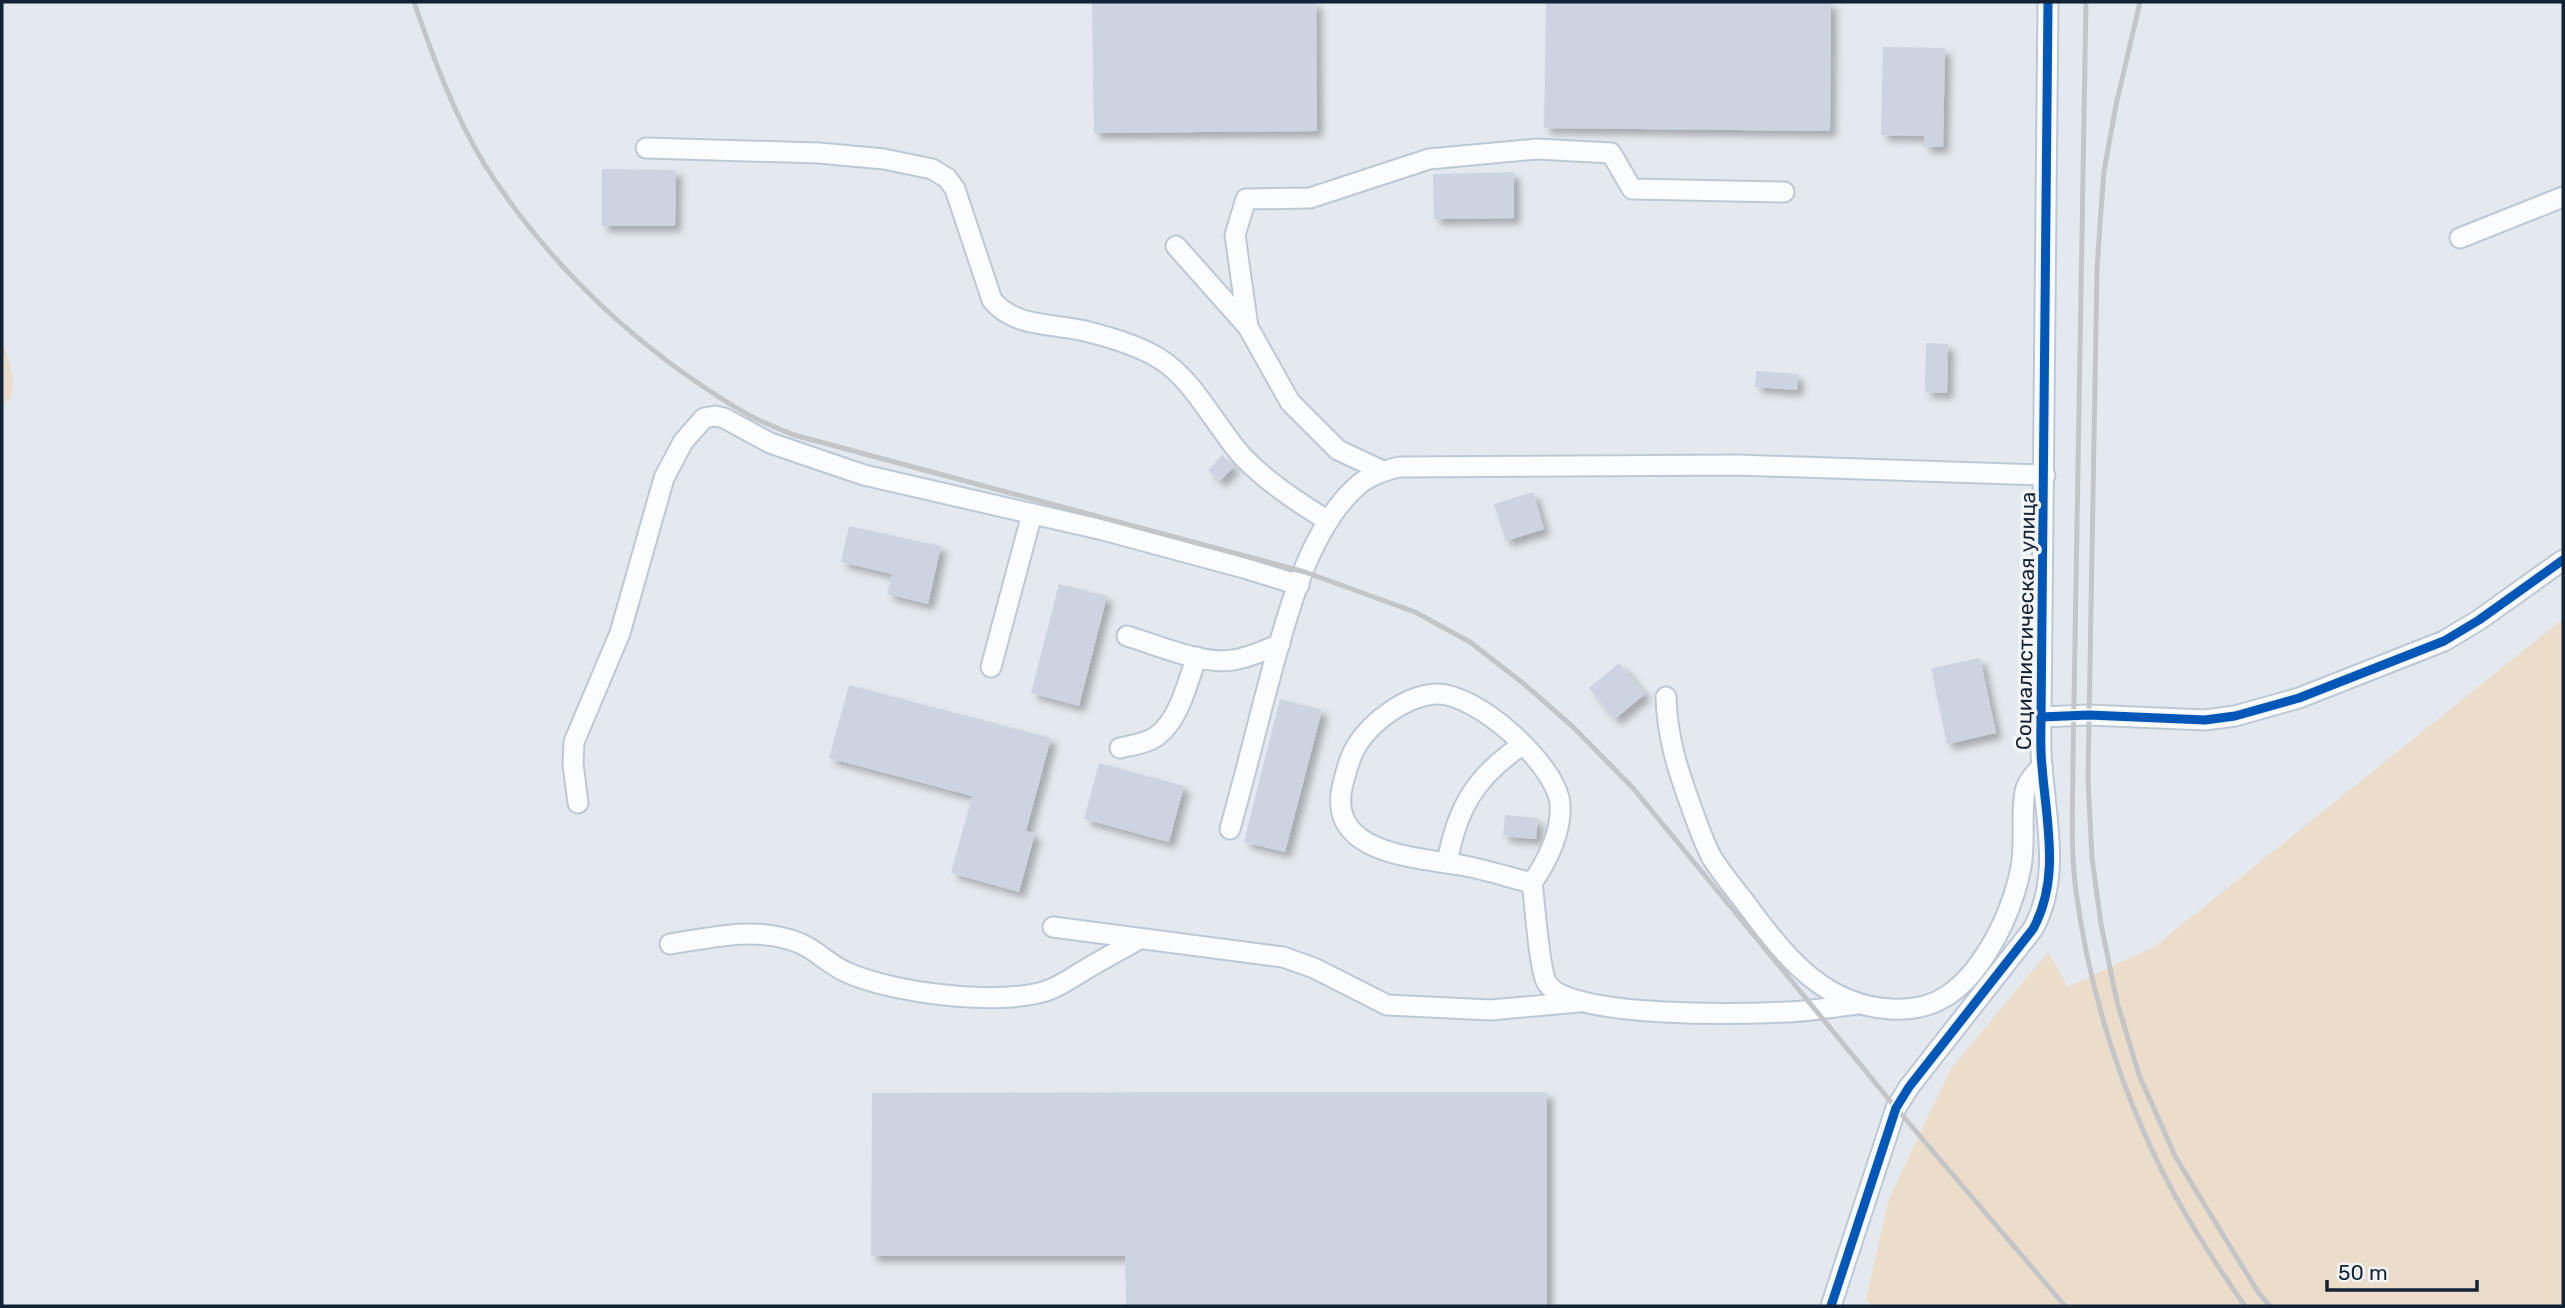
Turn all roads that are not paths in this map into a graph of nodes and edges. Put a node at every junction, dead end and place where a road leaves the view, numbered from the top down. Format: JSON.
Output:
{"nodes":[{"id":1,"x":2048,"y":2,"type":"edge"},
{"id":2,"x":646,"y":148,"type":"dead end"},
{"id":3,"x":1784,"y":192,"type":"dead end"},
{"id":4,"x":2563,"y":197,"type":"edge"},
{"id":5,"x":2460,"y":238,"type":"dead end"},
{"id":6,"x":1176,"y":246,"type":"dead end"},
{"id":7,"x":1248,"y":327,"type":"junction"},
{"id":8,"x":1383,"y":471,"type":"junction"},
{"id":9,"x":2045,"y":475,"type":"junction"},
{"id":10,"x":1032,"y":514,"type":"junction"},
{"id":11,"x":1328,"y":522,"type":"junction"},
{"id":12,"x":2563,"y":560,"type":"edge"},
{"id":13,"x":1299,"y":585,"type":"junction"},
{"id":14,"x":1127,"y":636,"type":"dead end"},
{"id":15,"x":1280,"y":644,"type":"junction"},
{"id":16,"x":1197,"y":657,"type":"junction"},
{"id":17,"x":991,"y":667,"type":"dead end"},
{"id":18,"x":1666,"y":697,"type":"dead end"},
{"id":19,"x":2041,"y":717,"type":"junction"},
{"id":20,"x":1522,"y":745,"type":"junction"},
{"id":21,"x":1120,"y":748,"type":"dead end"},
{"id":22,"x":2042,"y":766,"type":"junction"},
{"id":23,"x":578,"y":803,"type":"dead end"},
{"id":24,"x":1230,"y":829,"type":"dead end"},
{"id":25,"x":1447,"y":863,"type":"junction"},
{"id":26,"x":1532,"y":883,"type":"junction"},
{"id":27,"x":1053,"y":928,"type":"dead end"},
{"id":28,"x":1139,"y":939,"type":"junction"},
{"id":29,"x":670,"y":944,"type":"dead end"},
{"id":30,"x":1584,"y":1002,"type":"junction"},
{"id":31,"x":1857,"y":1004,"type":"junction"},
{"id":32,"x":1831,"y":1306,"type":"edge"}],
"edges":[{"from":1,"to":9,"type":"street","name":"Социалистическая улица"},
{"from":2,"to":11,"type":"street"},
{"from":3,"to":7,"type":"street"},
{"from":4,"to":5,"type":"street"},
{"from":6,"to":7,"type":"street"},
{"from":7,"to":8,"type":"street"},
{"from":8,"to":9,"type":"street"},
{"from":8,"to":11,"type":"street"},
{"from":9,"to":19,"type":"street","name":"Социалистическая улица"},
{"from":10,"to":13,"type":"street"},
{"from":10,"to":17,"type":"street"},
{"from":10,"to":23,"type":"street"},
{"from":11,"to":13,"type":"street"},
{"from":12,"to":19,"type":"street"},
{"from":13,"to":15,"type":"street"},
{"from":14,"to":16,"type":"street"},
{"from":15,"to":16,"type":"street"},
{"from":15,"to":24,"type":"street"},
{"from":16,"to":21,"type":"street"},
{"from":18,"to":31,"type":"street"},
{"from":19,"to":22,"type":"street","name":"Социалистическая улица"},
{"from":20,"to":25,"type":"street"},
{"from":20,"to":25,"type":"street"},
{"from":20,"to":26,"type":"street"},
{"from":22,"to":31,"type":"street"},
{"from":22,"to":32,"type":"street","name":"Социалистическая улица"},
{"from":25,"to":26,"type":"street"},
{"from":26,"to":30,"type":"street"},
{"from":27,"to":28,"type":"street"},
{"from":28,"to":29,"type":"street"},
{"from":28,"to":30,"type":"street"},
{"from":30,"to":31,"type":"street"}]}
